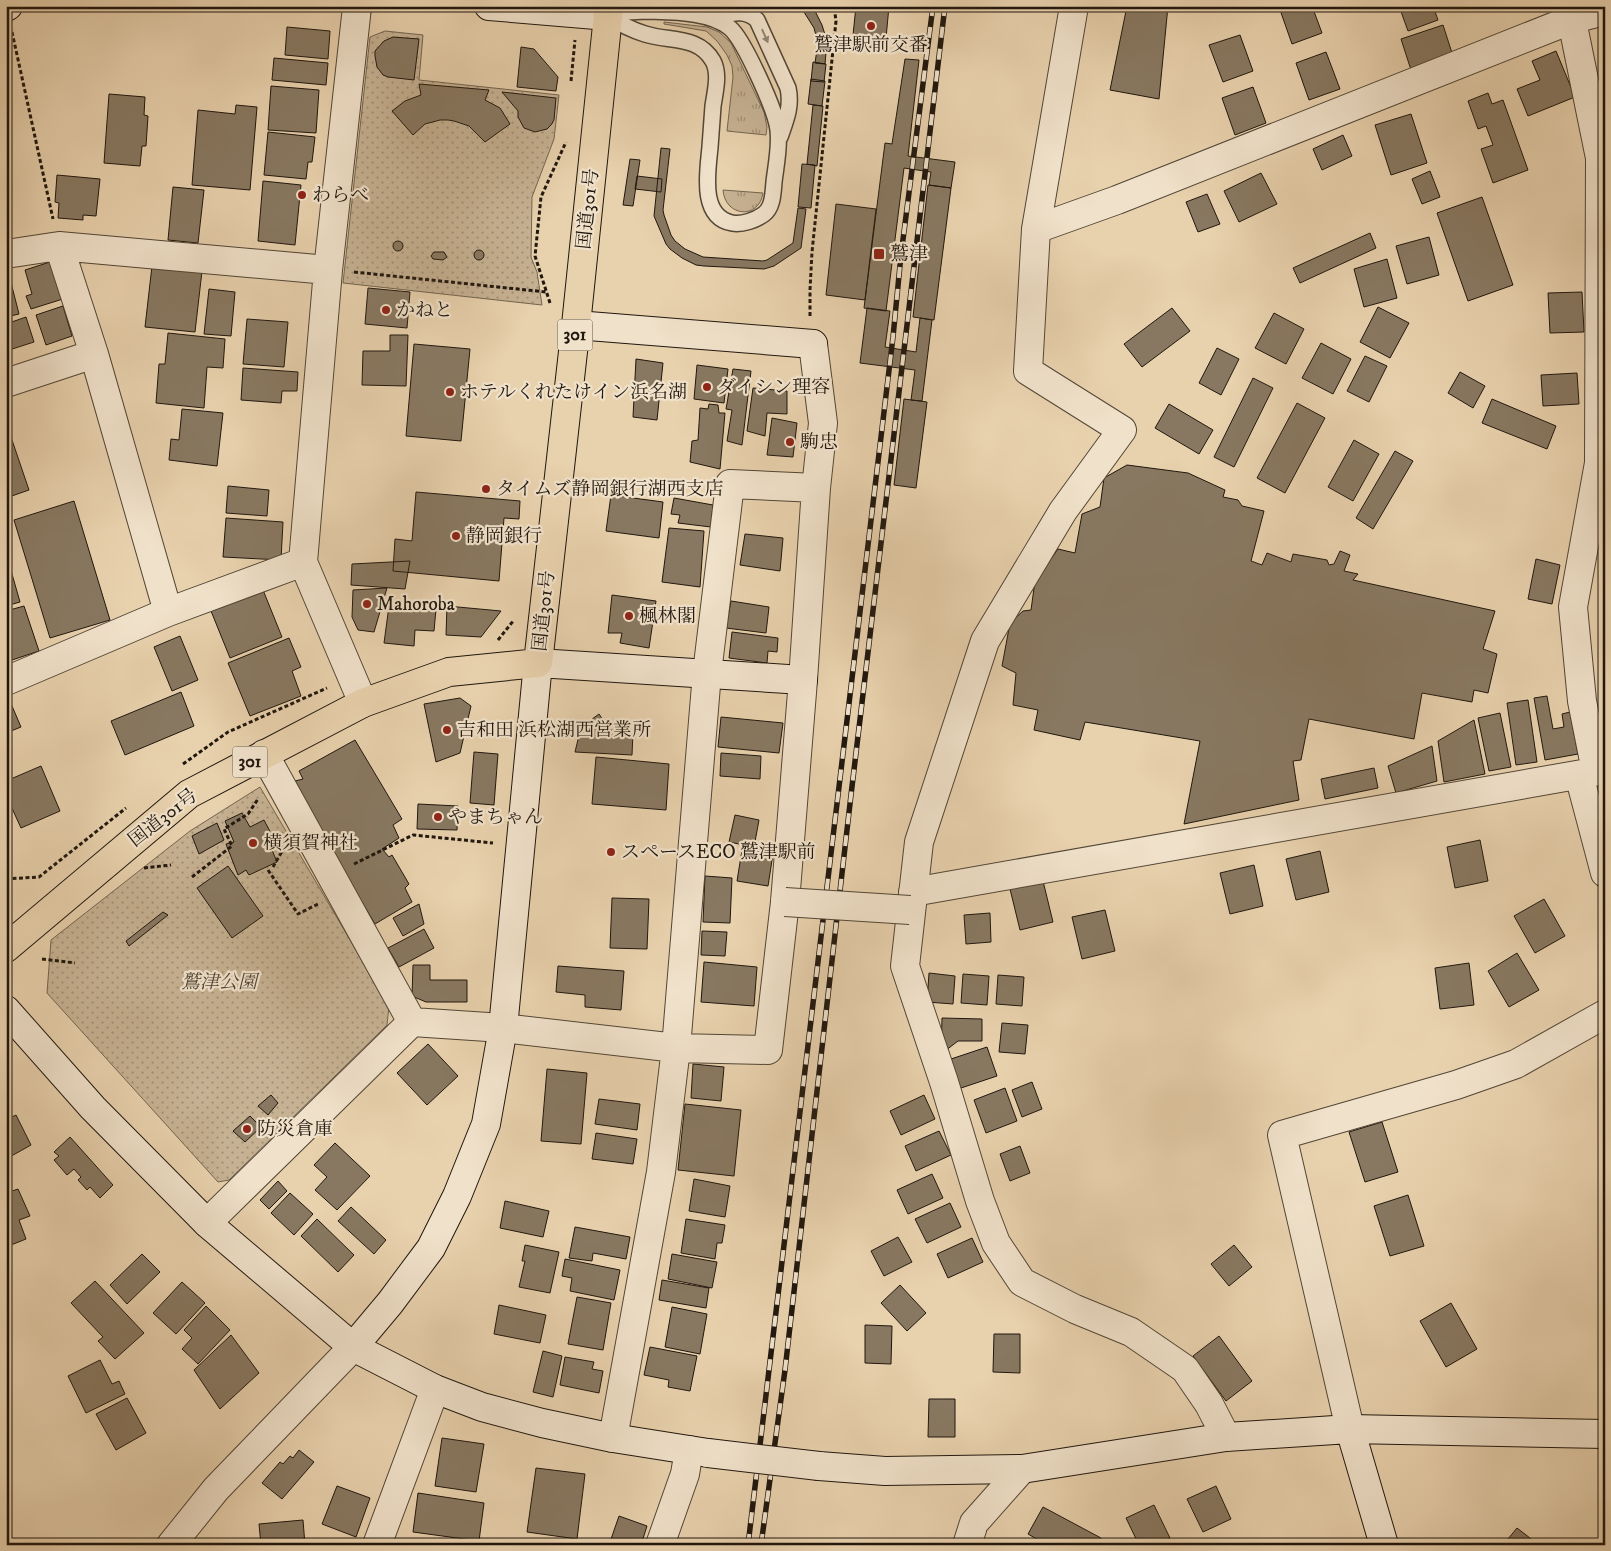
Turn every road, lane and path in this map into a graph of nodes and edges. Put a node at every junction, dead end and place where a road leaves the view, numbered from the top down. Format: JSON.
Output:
{"nodes":[{"id":1,"x":7,"y":6,"type":"edge"},
{"id":2,"x":357,"y":6,"type":"edge"},
{"id":3,"x":489,"y":6,"type":"edge"},
{"id":4,"x":834,"y":6,"type":"edge"},
{"id":5,"x":1074,"y":6,"type":"edge"},
{"id":6,"x":608,"y":11,"type":"edge"},
{"id":7,"x":1605,"y":11,"type":"edge"},
{"id":8,"x":1571,"y":13,"type":"edge"},
{"id":9,"x":577,"y":14,"type":"junction"},
{"id":10,"x":712,"y":18,"type":"junction"},
{"id":11,"x":571,"y":83,"type":"dead end"},
{"id":12,"x":567,"y":132,"type":"dead end"},
{"id":13,"x":779,"y":141,"type":"junction"},
{"id":14,"x":1036,"y":230,"type":"junction"},
{"id":15,"x":59,"y":246,"type":"junction"},
{"id":16,"x":6,"y":254,"type":"edge"},
{"id":17,"x":328,"y":270,"type":"junction"},
{"id":18,"x":547,"y":292,"type":"junction"},
{"id":19,"x":579,"y":296,"type":"junction"},
{"id":20,"x":550,"y":304,"type":"dead end"},
{"id":21,"x":576,"y":325,"type":"junction"},
{"id":22,"x":813,"y":344,"type":"junction"},
{"id":23,"x":94,"y":354,"type":"junction"},
{"id":24,"x":6,"y":383,"type":"edge"},
{"id":25,"x":816,"y":488,"type":"junction"},
{"id":26,"x":303,"y":562,"type":"junction"},
{"id":27,"x":168,"y":612,"type":"junction"},
{"id":28,"x":517,"y":617,"type":"dead end"},
{"id":29,"x":494,"y":644,"type":"dead end"},
{"id":30,"x":538,"y":663,"type":"junction"},
{"id":31,"x":707,"y":673,"type":"junction"},
{"id":32,"x":353,"y":679,"type":"junction"},
{"id":33,"x":803,"y":680,"type":"junction"},
{"id":34,"x":6,"y":681,"type":"edge"},
{"id":35,"x":363,"y":703,"type":"junction"},
{"id":36,"x":264,"y":754,"type":"junction"},
{"id":37,"x":181,"y":765,"type":"dead end"},
{"id":38,"x":1593,"y":772,"type":"edge"},
{"id":39,"x":129,"y":806,"type":"dead end"},
{"id":40,"x":262,"y":806,"type":"dead end"},
{"id":41,"x":494,"y":843,"type":"dead end"},
{"id":42,"x":286,"y":844,"type":"dead end"},
{"id":43,"x":273,"y":867,"type":"dead end"},
{"id":44,"x":268,"y":870,"type":"dead end"},
{"id":45,"x":1605,"y":873,"type":"edge"},
{"id":46,"x":331,"y":875,"type":"junction"},
{"id":47,"x":192,"y":876,"type":"dead end"},
{"id":48,"x":6,"y":879,"type":"edge"},
{"id":49,"x":912,"y":901,"type":"junction"},
{"id":50,"x":785,"y":902,"type":"junction"},
{"id":51,"x":315,"y":905,"type":"dead end"},
{"id":52,"x":6,"y":948,"type":"edge"},
{"id":53,"x":42,"y":959,"type":"dead end"},
{"id":54,"x":75,"y":963,"type":"dead end"},
{"id":55,"x":6,"y":1010,"type":"edge"},
{"id":56,"x":1605,"y":1014,"type":"edge"},
{"id":57,"x":412,"y":1022,"type":"junction"},
{"id":58,"x":503,"y":1028,"type":"junction"},
{"id":59,"x":676,"y":1048,"type":"junction"},
{"id":60,"x":207,"y":1223,"type":"junction"},
{"id":61,"x":353,"y":1347,"type":"junction"},
{"id":62,"x":435,"y":1388,"type":"junction"},
{"id":63,"x":1350,"y":1429,"type":"junction"},
{"id":64,"x":1605,"y":1434,"type":"edge"},
{"id":65,"x":1226,"y":1437,"type":"junction"},
{"id":66,"x":613,"y":1438,"type":"junction"},
{"id":67,"x":699,"y":1452,"type":"junction"},
{"id":68,"x":1022,"y":1469,"type":"junction"},
{"id":69,"x":172,"y":1545,"type":"edge"},
{"id":70,"x":377,"y":1545,"type":"edge"},
{"id":71,"x":660,"y":1545,"type":"edge"},
{"id":72,"x":966,"y":1545,"type":"edge"},
{"id":73,"x":1384,"y":1545,"type":"edge"}],
"edges":[{"from":1,"to":15,"type":"path"},
{"from":2,"to":17,"type":"street"},
{"from":3,"to":9,"type":"street"},
{"from":4,"to":22,"type":"path"},
{"from":5,"to":14,"type":"street"},
{"from":6,"to":9,"type":"street"},
{"from":6,"to":10,"type":"lane"},
{"from":6,"to":13,"type":"lane"},
{"from":6,"to":19,"type":"highway","name":"国道301号","number":"301"},
{"from":7,"to":8,"type":"street"},
{"from":8,"to":14,"type":"street"},
{"from":8,"to":38,"type":"street"},
{"from":9,"to":11,"type":"path"},
{"from":10,"to":13,"type":"lane"},
{"from":10,"to":13,"type":"lane","one_way":true},
{"from":12,"to":18,"type":"path"},
{"from":14,"to":49,"type":"street"},
{"from":15,"to":16,"type":"street"},
{"from":15,"to":17,"type":"street"},
{"from":15,"to":23,"type":"street"},
{"from":17,"to":18,"type":"path"},
{"from":17,"to":26,"type":"street"},
{"from":18,"to":19,"type":"path"},
{"from":18,"to":20,"type":"path"},
{"from":19,"to":21,"type":"highway","name":"国道301号","number":"301"},
{"from":21,"to":22,"type":"street"},
{"from":21,"to":30,"type":"highway","name":"国道301号","number":"301"},
{"from":22,"to":25,"type":"street"},
{"from":23,"to":24,"type":"street"},
{"from":23,"to":27,"type":"street"},
{"from":25,"to":31,"type":"street"},
{"from":25,"to":33,"type":"street"},
{"from":26,"to":27,"type":"street"},
{"from":26,"to":32,"type":"street"},
{"from":27,"to":34,"type":"street"},
{"from":28,"to":29,"type":"path"},
{"from":30,"to":31,"type":"street"},
{"from":30,"to":35,"type":"highway","name":"国道301号","number":"301"},
{"from":30,"to":58,"type":"street"},
{"from":31,"to":33,"type":"street"},
{"from":31,"to":59,"type":"street"},
{"from":32,"to":35,"type":"street"},
{"from":32,"to":37,"type":"path"},
{"from":33,"to":50,"type":"street"},
{"from":35,"to":36,"type":"highway","name":"国道301号","number":"301"},
{"from":36,"to":46,"type":"street"},
{"from":36,"to":52,"type":"highway","name":"国道301号","number":"301"},
{"from":38,"to":45,"type":"street"},
{"from":38,"to":49,"type":"street"},
{"from":39,"to":48,"type":"path"},
{"from":40,"to":47,"type":"path"},
{"from":41,"to":46,"type":"path"},
{"from":42,"to":43,"type":"path"},
{"from":44,"to":51,"type":"path"},
{"from":46,"to":57,"type":"street"},
{"from":49,"to":50,"type":"street","bridge":true},
{"from":49,"to":65,"type":"street"},
{"from":50,"to":59,"type":"street"},
{"from":53,"to":54,"type":"path"},
{"from":55,"to":60,"type":"street"},
{"from":56,"to":63,"type":"street"},
{"from":57,"to":58,"type":"street"},
{"from":57,"to":60,"type":"street"},
{"from":58,"to":59,"type":"street"},
{"from":58,"to":61,"type":"street"},
{"from":59,"to":66,"type":"street"},
{"from":60,"to":61,"type":"street"},
{"from":61,"to":62,"type":"street"},
{"from":61,"to":69,"type":"street"},
{"from":62,"to":66,"type":"street"},
{"from":62,"to":70,"type":"street"},
{"from":63,"to":64,"type":"street"},
{"from":63,"to":65,"type":"street"},
{"from":63,"to":73,"type":"street"},
{"from":65,"to":68,"type":"street"},
{"from":66,"to":67,"type":"street"},
{"from":67,"to":68,"type":"street","bridge":true},
{"from":67,"to":71,"type":"street"},
{"from":68,"to":72,"type":"street"}]}
